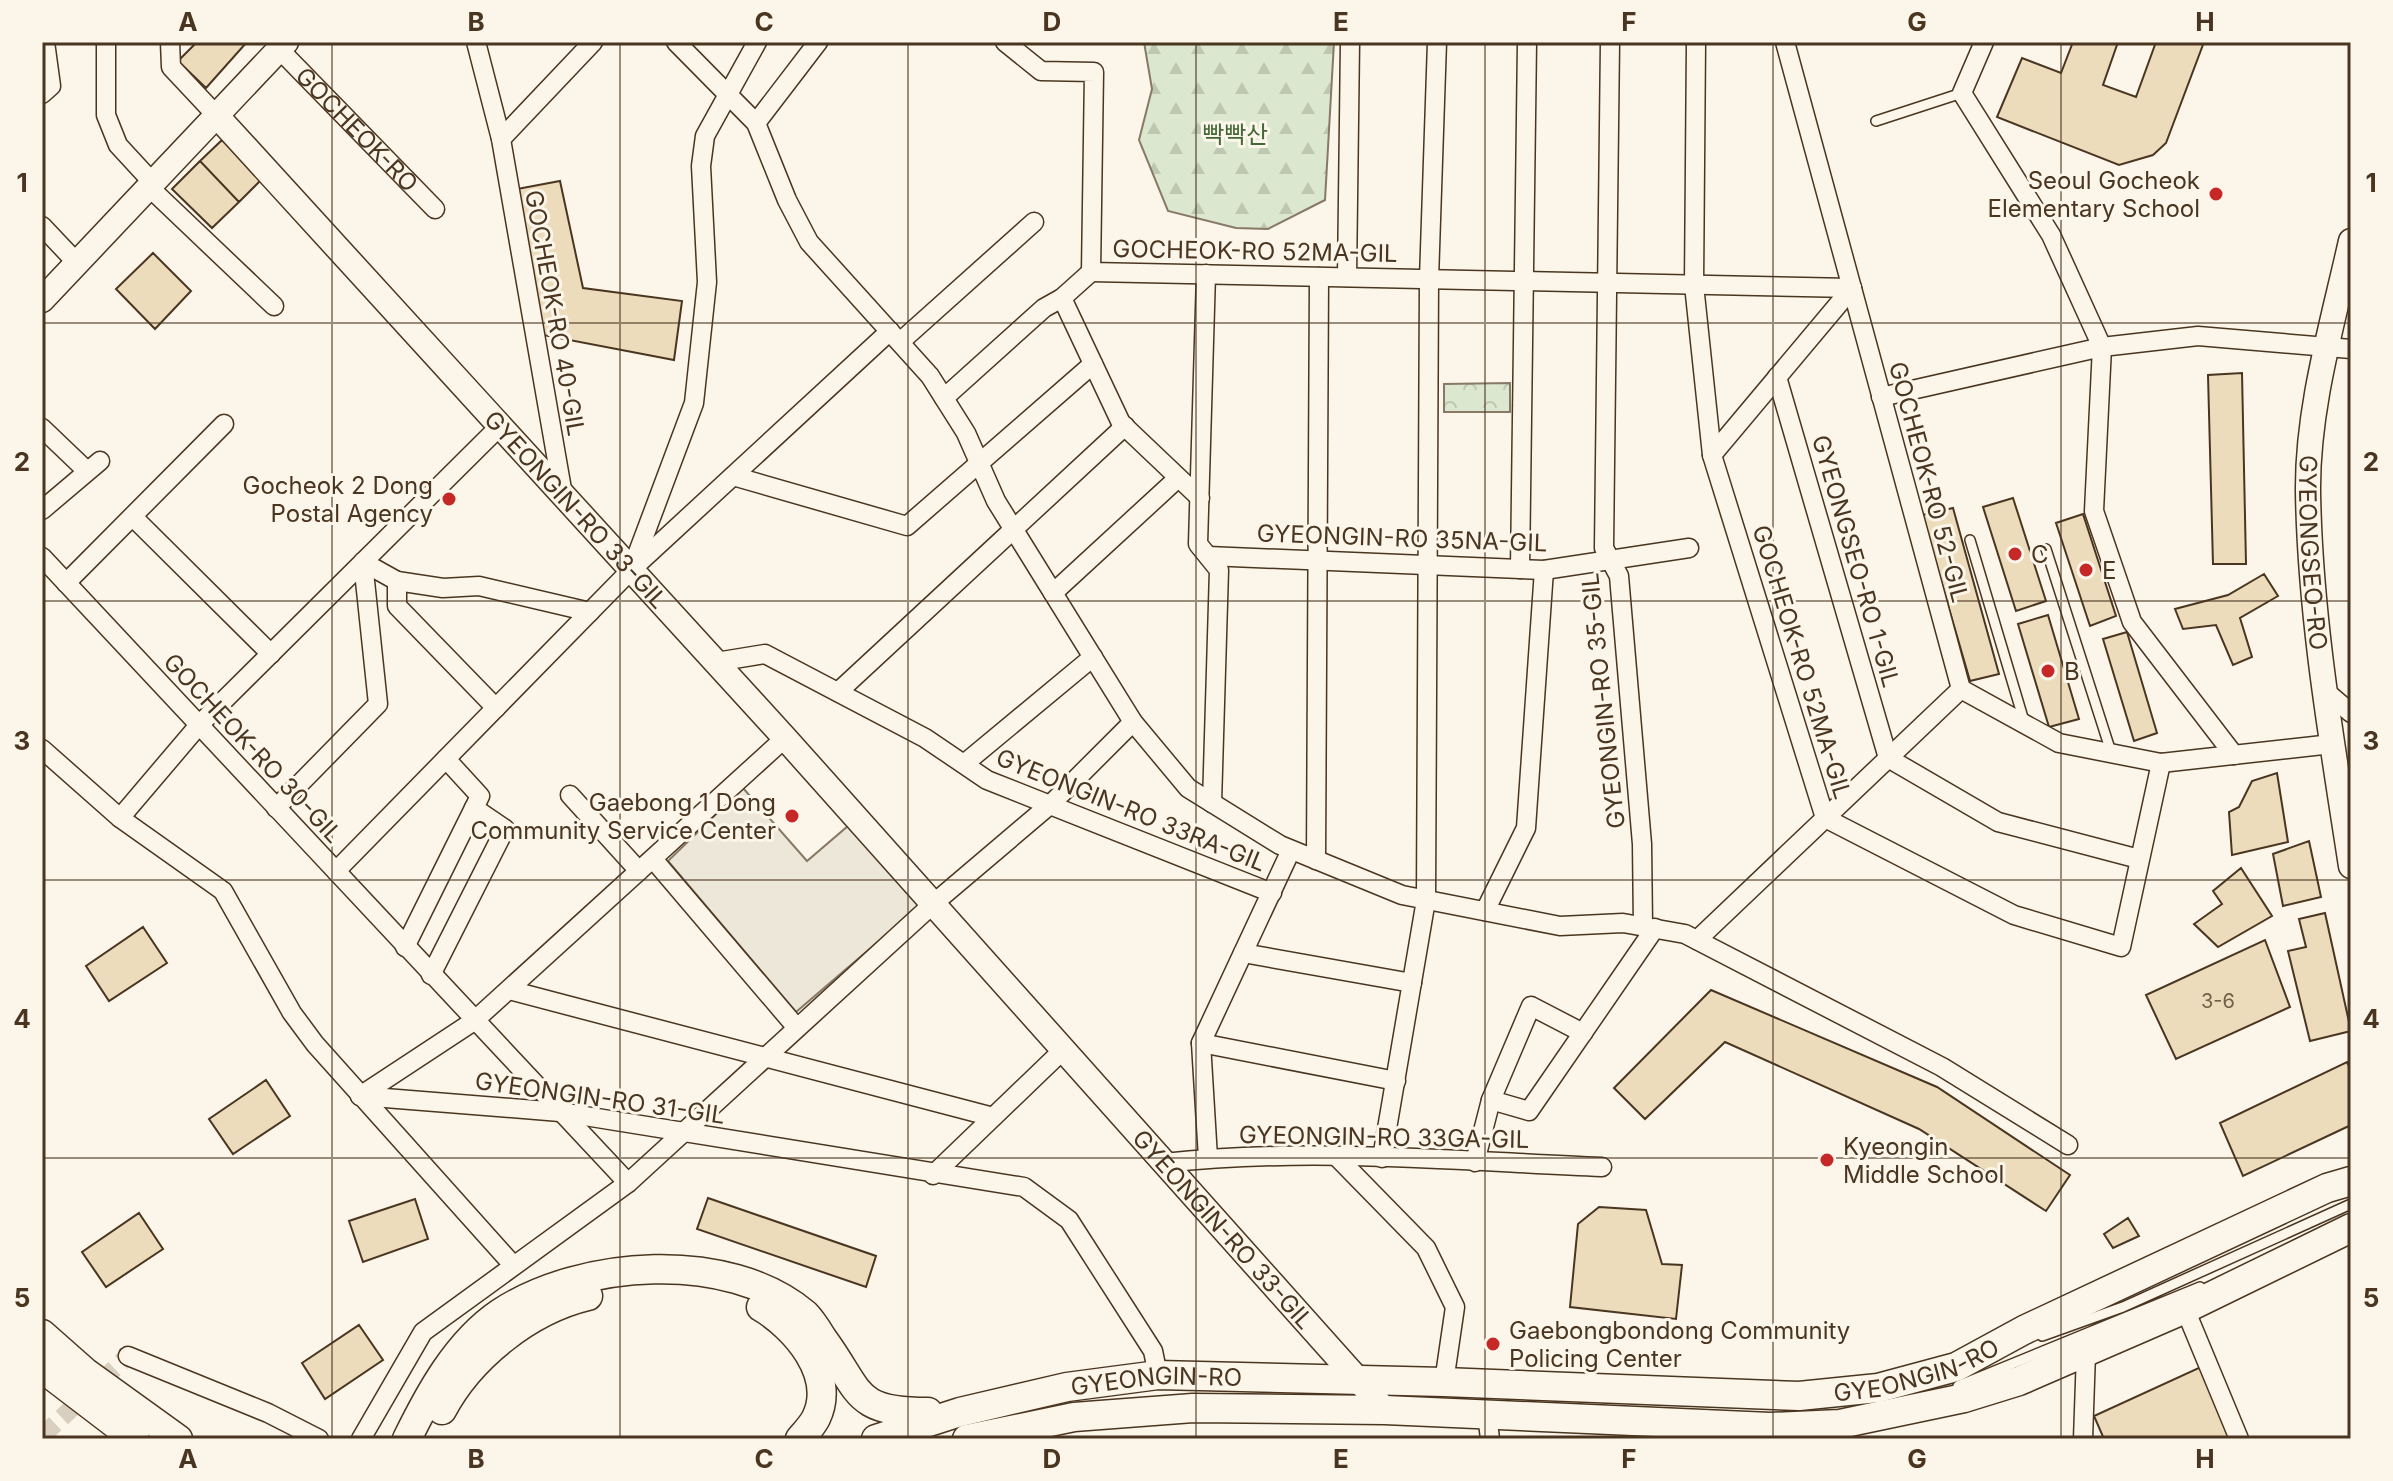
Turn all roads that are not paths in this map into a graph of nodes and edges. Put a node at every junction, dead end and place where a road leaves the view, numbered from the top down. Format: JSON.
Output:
{"nodes":[{"id":1,"x":45,"y":42,"type":"edge"},
{"id":2,"x":106,"y":42,"type":"edge"},
{"id":3,"x":170,"y":42,"type":"edge"},
{"id":4,"x":476,"y":42,"type":"edge"},
{"id":5,"x":593,"y":42,"type":"edge"},
{"id":6,"x":676,"y":42,"type":"edge"},
{"id":7,"x":757,"y":42,"type":"edge"},
{"id":8,"x":818,"y":42,"type":"edge"},
{"id":9,"x":1005,"y":42,"type":"edge"},
{"id":10,"x":1350,"y":42,"type":"edge"},
{"id":11,"x":1437,"y":42,"type":"edge"},
{"id":12,"x":1527,"y":42,"type":"edge"},
{"id":13,"x":1610,"y":42,"type":"edge"},
{"id":14,"x":1696,"y":42,"type":"edge"},
{"id":15,"x":1785,"y":42,"type":"edge"},
{"id":16,"x":1984,"y":42,"type":"edge"},
{"id":17,"x":282,"y":46,"type":"edge"},
{"id":18,"x":727,"y":93,"type":"junction"},
{"id":19,"x":1962,"y":93,"type":"junction"},
{"id":20,"x":42,"y":94,"type":"edge"},
{"id":21,"x":216,"y":115,"type":"junction"},
{"id":22,"x":1876,"y":121,"type":"dead end"},
{"id":23,"x":756,"y":123,"type":"junction"},
{"id":24,"x":501,"y":139,"type":"junction"},
{"id":25,"x":151,"y":185,"type":"junction"},
{"id":26,"x":435,"y":209,"type":"dead end"},
{"id":27,"x":1034,"y":222,"type":"dead end"},
{"id":28,"x":42,"y":226,"type":"edge"},
{"id":29,"x":2351,"y":241,"type":"edge"},
{"id":30,"x":77,"y":263,"type":"junction"},
{"id":31,"x":1091,"y":272,"type":"junction"},
{"id":32,"x":1206,"y":274,"type":"junction"},
{"id":33,"x":1319,"y":277,"type":"junction"},
{"id":34,"x":1347,"y":277,"type":"junction"},
{"id":35,"x":1429,"y":279,"type":"junction"},
{"id":36,"x":1522,"y":281,"type":"junction"},
{"id":37,"x":1607,"y":283,"type":"junction"},
{"id":38,"x":1694,"y":285,"type":"junction"},
{"id":39,"x":1852,"y":288,"type":"junction"},
{"id":40,"x":1062,"y":298,"type":"junction"},
{"id":41,"x":42,"y":300,"type":"edge"},
{"id":42,"x":274,"y":306,"type":"dead end"},
{"id":43,"x":895,"y":336,"type":"junction"},
{"id":44,"x":2102,"y":347,"type":"junction"},
{"id":45,"x":2339,"y":349,"type":"edge"},
{"id":46,"x":1093,"y":364,"type":"junction"},
{"id":47,"x":1777,"y":377,"type":"junction"},
{"id":48,"x":1881,"y":397,"type":"junction"},
{"id":49,"x":944,"y":398,"type":"junction"},
{"id":50,"x":224,"y":424,"type":"dead end"},
{"id":51,"x":500,"y":426,"type":"junction"},
{"id":52,"x":1125,"y":426,"type":"junction"},
{"id":53,"x":42,"y":428,"type":"edge"},
{"id":54,"x":1712,"y":455,"type":"junction"},
{"id":55,"x":980,"y":464,"type":"junction"},
{"id":56,"x":733,"y":476,"type":"junction"},
{"id":57,"x":1178,"y":478,"type":"junction"},
{"id":58,"x":563,"y":495,"type":"junction"},
{"id":59,"x":1200,"y":498,"type":"junction"},
{"id":60,"x":42,"y":510,"type":"edge"},
{"id":61,"x":133,"y":517,"type":"junction"},
{"id":62,"x":1013,"y":529,"type":"junction"},
{"id":63,"x":1970,"y":540,"type":"dead end"},
{"id":64,"x":1689,"y":548,"type":"dead end"},
{"id":65,"x":2046,"y":549,"type":"dead end"},
{"id":66,"x":1208,"y":556,"type":"junction"},
{"id":67,"x":42,"y":557,"type":"edge"},
{"id":68,"x":1317,"y":559,"type":"junction"},
{"id":69,"x":1613,"y":560,"type":"junction"},
{"id":70,"x":363,"y":562,"type":"junction"},
{"id":71,"x":1428,"y":564,"type":"junction"},
{"id":72,"x":1520,"y":569,"type":"junction"},
{"id":73,"x":631,"y":570,"type":"junction"},
{"id":74,"x":1544,"y":570,"type":"junction"},
{"id":75,"x":397,"y":581,"type":"junction"},
{"id":76,"x":66,"y":583,"type":"junction"},
{"id":77,"x":1053,"y":593,"type":"junction"},
{"id":78,"x":590,"y":612,"type":"junction"},
{"id":79,"x":271,"y":654,"type":"junction"},
{"id":80,"x":1093,"y":657,"type":"junction"},
{"id":81,"x":716,"y":662,"type":"junction"},
{"id":82,"x":1961,"y":689,"type":"junction"},
{"id":83,"x":2324,"y":690,"type":"junction"},
{"id":84,"x":838,"y":692,"type":"junction"},
{"id":85,"x":496,"y":708,"type":"junction"},
{"id":86,"x":2351,"y":713,"type":"edge"},
{"id":87,"x":1133,"y":722,"type":"junction"},
{"id":88,"x":2025,"y":724,"type":"junction"},
{"id":89,"x":199,"y":725,"type":"junction"},
{"id":90,"x":785,"y":738,"type":"junction"},
{"id":91,"x":2332,"y":744,"type":"junction"},
{"id":92,"x":42,"y":749,"type":"edge"},
{"id":93,"x":2112,"y":755,"type":"junction"},
{"id":94,"x":2234,"y":755,"type":"junction"},
{"id":95,"x":1888,"y":758,"type":"junction"},
{"id":96,"x":446,"y":759,"type":"junction"},
{"id":97,"x":2161,"y":763,"type":"junction"},
{"id":98,"x":964,"y":764,"type":"junction"},
{"id":99,"x":570,"y":795,"type":"dead end"},
{"id":100,"x":1052,"y":803,"type":"junction"},
{"id":101,"x":1212,"y":803,"type":"junction"},
{"id":102,"x":276,"y":808,"type":"junction"},
{"id":103,"x":474,"y":808,"type":"junction"},
{"id":104,"x":120,"y":818,"type":"junction"},
{"id":105,"x":1825,"y":818,"type":"junction"},
{"id":106,"x":1291,"y":850,"type":"junction"},
{"id":107,"x":2139,"y":859,"type":"junction"},
{"id":108,"x":1316,"y":860,"type":"junction"},
{"id":109,"x":646,"y":865,"type":"junction"},
{"id":110,"x":2351,"y":866,"type":"edge"},
{"id":111,"x":336,"y":871,"type":"junction"},
{"id":112,"x":1272,"y":893,"type":"junction"},
{"id":113,"x":1426,"y":900,"type":"junction"},
{"id":114,"x":933,"y":904,"type":"junction"},
{"id":115,"x":1485,"y":911,"type":"junction"},
{"id":116,"x":1649,"y":927,"type":"junction"},
{"id":117,"x":1697,"y":940,"type":"junction"},
{"id":118,"x":405,"y":947,"type":"junction"},
{"id":119,"x":1243,"y":953,"type":"junction"},
{"id":120,"x":431,"y":975,"type":"junction"},
{"id":121,"x":1412,"y":983,"type":"junction"},
{"id":122,"x":509,"y":990,"type":"junction"},
{"id":123,"x":474,"y":1021,"type":"junction"},
{"id":124,"x":797,"y":1028,"type":"junction"},
{"id":125,"x":1583,"y":1033,"type":"junction"},
{"id":126,"x":1201,"y":1043,"type":"junction"},
{"id":127,"x":1063,"y":1050,"type":"junction"},
{"id":128,"x":765,"y":1057,"type":"junction"},
{"id":129,"x":1396,"y":1081,"type":"junction"},
{"id":130,"x":360,"y":1096,"type":"junction"},
{"id":131,"x":1491,"y":1100,"type":"junction"},
{"id":132,"x":560,"y":1112,"type":"junction"},
{"id":133,"x":993,"y":1117,"type":"junction"},
{"id":134,"x":682,"y":1133,"type":"junction"},
{"id":135,"x":2068,"y":1145,"type":"dead end"},
{"id":136,"x":1336,"y":1156,"type":"junction"},
{"id":137,"x":1208,"y":1158,"type":"junction"},
{"id":138,"x":1382,"y":1158,"type":"junction"},
{"id":139,"x":1475,"y":1162,"type":"junction"},
{"id":140,"x":1164,"y":1163,"type":"junction"},
{"id":141,"x":1602,"y":1167,"type":"dead end"},
{"id":142,"x":933,"y":1175,"type":"junction"},
{"id":143,"x":2351,"y":1181,"type":"edge"},
{"id":144,"x":628,"y":1183,"type":"junction"},
{"id":145,"x":2349,"y":1221,"type":"edge"},
{"id":146,"x":513,"y":1265,"type":"junction"},
{"id":147,"x":2185,"y":1309,"type":"junction"},
{"id":148,"x":42,"y":1334,"type":"edge"},
{"id":149,"x":2086,"y":1353,"type":"junction"},
{"id":150,"x":128,"y":1356,"type":"dead end"},
{"id":151,"x":1956,"y":1367,"type":"junction"},
{"id":152,"x":42,"y":1368,"type":"edge"},
{"id":153,"x":1158,"y":1375,"type":"junction"},
{"id":154,"x":1357,"y":1379,"type":"junction"},
{"id":155,"x":1444,"y":1382,"type":"junction"},
{"id":156,"x":1903,"y":1409,"type":"junction"},
{"id":157,"x":1385,"y":1410,"type":"junction"},
{"id":158,"x":1717,"y":1414,"type":"edge"},
{"id":159,"x":1488,"y":1427,"type":"edge"},
{"id":160,"x":968,"y":1432,"type":"edge"},
{"id":161,"x":135,"y":1439,"type":"edge"},
{"id":162,"x":178,"y":1439,"type":"edge"},
{"id":163,"x":319,"y":1439,"type":"edge"},
{"id":164,"x":361,"y":1439,"type":"edge"},
{"id":165,"x":407,"y":1439,"type":"edge"},
{"id":166,"x":426,"y":1439,"type":"edge"},
{"id":167,"x":800,"y":1439,"type":"edge"},
{"id":168,"x":876,"y":1439,"type":"edge"},
{"id":169,"x":2083,"y":1439,"type":"edge"},
{"id":170,"x":2239,"y":1439,"type":"edge"}],
"edges":[{"from":1,"to":20,"type":"street"},
{"from":2,"to":25,"type":"street"},
{"from":3,"to":21,"type":"street"},
{"from":4,"to":24,"type":"street","name":"GOCHEOK-RO 40-GIL"},
{"from":5,"to":24,"type":"street"},
{"from":6,"to":18,"type":"street"},
{"from":7,"to":18,"type":"street"},
{"from":8,"to":23,"type":"street"},
{"from":9,"to":31,"type":"street","name":"GOCHEOK-RO 52MA-GIL"},
{"from":10,"to":34,"type":"street"},
{"from":11,"to":35,"type":"street"},
{"from":12,"to":36,"type":"street"},
{"from":13,"to":37,"type":"street","name":"GYEONGIN-RO 35-GIL"},
{"from":14,"to":38,"type":"street"},
{"from":15,"to":39,"type":"street","name":"GOCHEOK-RO 52-GIL"},
{"from":16,"to":19,"type":"street"},
{"from":17,"to":21,"type":"street","name":"GOCHEOK-RO"},
{"from":17,"to":26,"type":"street","name":"GOCHEOK-RO"},
{"from":18,"to":23,"type":"street"},
{"from":18,"to":73,"type":"street"},
{"from":19,"to":22,"type":"lane"},
{"from":19,"to":44,"type":"street"},
{"from":21,"to":25,"type":"street","name":"GOCHEOK-RO"},
{"from":21,"to":51,"type":"street","name":"GYEONGIN-RO 33-GIL"},
{"from":23,"to":43,"type":"street"},
{"from":24,"to":58,"type":"street","name":"GOCHEOK-RO 40-GIL"},
{"from":25,"to":30,"type":"street","name":"GOCHEOK-RO"},
{"from":25,"to":42,"type":"street"},
{"from":27,"to":43,"type":"street"},
{"from":28,"to":30,"type":"street"},
{"from":29,"to":45,"type":"street","name":"GYEONGSEO-RO"},
{"from":30,"to":41,"type":"street","name":"GOCHEOK-RO"},
{"from":31,"to":32,"type":"street","name":"GOCHEOK-RO 52MA-GIL"},
{"from":31,"to":40,"type":"street"},
{"from":32,"to":33,"type":"street","name":"GOCHEOK-RO 52MA-GIL"},
{"from":32,"to":59,"type":"street"},
{"from":33,"to":34,"type":"street","name":"GOCHEOK-RO 52MA-GIL"},
{"from":33,"to":68,"type":"street"},
{"from":34,"to":35,"type":"street","name":"GOCHEOK-RO 52MA-GIL"},
{"from":35,"to":36,"type":"street","name":"GOCHEOK-RO 52MA-GIL"},
{"from":35,"to":71,"type":"street"},
{"from":36,"to":37,"type":"street","name":"GOCHEOK-RO 52MA-GIL"},
{"from":36,"to":72,"type":"street"},
{"from":37,"to":38,"type":"street","name":"GOCHEOK-RO 52MA-GIL"},
{"from":37,"to":69,"type":"street","name":"GYEONGIN-RO 35-GIL"},
{"from":38,"to":39,"type":"street","name":"GOCHEOK-RO 52MA-GIL"},
{"from":38,"to":54,"type":"street","name":"GOCHEOK-RO 52MA-GIL"},
{"from":39,"to":47,"type":"street"},
{"from":39,"to":48,"type":"street","name":"GOCHEOK-RO 52-GIL"},
{"from":40,"to":46,"type":"street"},
{"from":40,"to":49,"type":"street"},
{"from":43,"to":49,"type":"street"},
{"from":43,"to":56,"type":"street"},
{"from":44,"to":45,"type":"street"},
{"from":44,"to":48,"type":"street"},
{"from":44,"to":94,"type":"street"},
{"from":45,"to":83,"type":"street","name":"GYEONGSEO-RO"},
{"from":46,"to":52,"type":"street"},
{"from":46,"to":55,"type":"street"},
{"from":47,"to":54,"type":"street"},
{"from":47,"to":95,"type":"street","name":"GYEONGSEO-RO 1-GIL"},
{"from":48,"to":82,"type":"street","name":"GOCHEOK-RO 52-GIL"},
{"from":49,"to":55,"type":"street"},
{"from":50,"to":61,"type":"street"},
{"from":51,"to":58,"type":"street","name":"GYEONGIN-RO 33-GIL"},
{"from":51,"to":70,"type":"street"},
{"from":52,"to":57,"type":"street"},
{"from":52,"to":62,"type":"street"},
{"from":53,"to":60,"type":"street"},
{"from":54,"to":105,"type":"street","name":"GOCHEOK-RO 52MA-GIL"},
{"from":55,"to":56,"type":"street"},
{"from":55,"to":62,"type":"street"},
{"from":56,"to":73,"type":"street"},
{"from":57,"to":59,"type":"street"},
{"from":57,"to":77,"type":"street"},
{"from":58,"to":73,"type":"street","name":"GYEONGIN-RO 33-GIL"},
{"from":59,"to":66,"type":"street"},
{"from":61,"to":76,"type":"street"},
{"from":61,"to":79,"type":"street"},
{"from":62,"to":77,"type":"street"},
{"from":62,"to":84,"type":"street"},
{"from":63,"to":88,"type":"lane"},
{"from":64,"to":69,"type":"street","name":"GYEONGIN-RO 35NA-GIL"},
{"from":65,"to":93,"type":"lane"},
{"from":66,"to":68,"type":"street","name":"GYEONGIN-RO 35NA-GIL"},
{"from":66,"to":101,"type":"street"},
{"from":67,"to":76,"type":"street","name":"GOCHEOK-RO 30-GIL"},
{"from":68,"to":71,"type":"street","name":"GYEONGIN-RO 35NA-GIL"},
{"from":68,"to":108,"type":"street"},
{"from":69,"to":74,"type":"street","name":"GYEONGIN-RO 35NA-GIL"},
{"from":69,"to":116,"type":"street","name":"GYEONGIN-RO 35-GIL"},
{"from":70,"to":75,"type":"street"},
{"from":70,"to":79,"type":"street"},
{"from":70,"to":102,"type":"street"},
{"from":71,"to":72,"type":"street","name":"GYEONGIN-RO 35NA-GIL"},
{"from":71,"to":113,"type":"street"},
{"from":72,"to":74,"type":"street","name":"GYEONGIN-RO 35NA-GIL"},
{"from":73,"to":78,"type":"street"},
{"from":73,"to":81,"type":"street","name":"GYEONGIN-RO 33-GIL"},
{"from":74,"to":115,"type":"street","name":"GYEONGIN-RO 35-GIL"},
{"from":75,"to":78,"type":"street"},
{"from":75,"to":85,"type":"street"},
{"from":76,"to":89,"type":"street","name":"GOCHEOK-RO 30-GIL"},
{"from":77,"to":80,"type":"street"},
{"from":78,"to":85,"type":"street"},
{"from":79,"to":89,"type":"street"},
{"from":80,"to":87,"type":"street"},
{"from":80,"to":98,"type":"street"},
{"from":81,"to":84,"type":"street","name":"GYEONGIN-RO 33RA-GIL"},
{"from":81,"to":90,"type":"street","name":"GYEONGIN-RO 33-GIL"},
{"from":82,"to":88,"type":"street"},
{"from":82,"to":95,"type":"street"},
{"from":83,"to":86,"type":"street"},
{"from":83,"to":91,"type":"street","name":"GYEONGSEO-RO"},
{"from":84,"to":98,"type":"street","name":"GYEONGIN-RO 33RA-GIL"},
{"from":85,"to":96,"type":"street"},
{"from":87,"to":100,"type":"street"},
{"from":87,"to":101,"type":"street"},
{"from":88,"to":93,"type":"street"},
{"from":89,"to":102,"type":"street","name":"GOCHEOK-RO 30-GIL"},
{"from":89,"to":104,"type":"street"},
{"from":90,"to":109,"type":"street"},
{"from":90,"to":114,"type":"street","name":"GYEONGIN-RO 33-GIL"},
{"from":91,"to":94,"type":"street"},
{"from":91,"to":110,"type":"street","name":"GYEONGSEO-RO"},
{"from":92,"to":104,"type":"street"},
{"from":93,"to":97,"type":"street"},
{"from":94,"to":97,"type":"street"},
{"from":95,"to":105,"type":"street"},
{"from":95,"to":107,"type":"street"},
{"from":96,"to":103,"type":"street"},
{"from":96,"to":111,"type":"street"},
{"from":97,"to":107,"type":"street"},
{"from":98,"to":100,"type":"street","name":"GYEONGIN-RO 33RA-GIL"},
{"from":99,"to":109,"type":"street"},
{"from":100,"to":112,"type":"street","name":"GYEONGIN-RO 33RA-GIL"},
{"from":100,"to":114,"type":"street"},
{"from":101,"to":106,"type":"street"},
{"from":102,"to":111,"type":"street","name":"GOCHEOK-RO 30-GIL"},
{"from":103,"to":118,"type":"street"},
{"from":103,"to":120,"type":"street"},
{"from":104,"to":130,"type":"street"},
{"from":105,"to":107,"type":"street"},
{"from":105,"to":117,"type":"street"},
{"from":106,"to":108,"type":"street"},
{"from":106,"to":112,"type":"street"},
{"from":108,"to":113,"type":"street"},
{"from":109,"to":122,"type":"street"},
{"from":109,"to":124,"type":"street"},
{"from":111,"to":118,"type":"street","name":"GOCHEOK-RO 30-GIL"},
{"from":112,"to":119,"type":"street"},
{"from":113,"to":115,"type":"street"},
{"from":113,"to":121,"type":"street"},
{"from":114,"to":124,"type":"street"},
{"from":114,"to":127,"type":"street","name":"GYEONGIN-RO 33-GIL"},
{"from":115,"to":116,"type":"street"},
{"from":116,"to":117,"type":"street"},
{"from":116,"to":125,"type":"street"},
{"from":117,"to":135,"type":"street"},
{"from":118,"to":120,"type":"street","name":"GOCHEOK-RO 30-GIL"},
{"from":119,"to":121,"type":"street"},
{"from":119,"to":126,"type":"street"},
{"from":120,"to":123,"type":"street","name":"GOCHEOK-RO 30-GIL"},
{"from":121,"to":129,"type":"street"},
{"from":122,"to":123,"type":"street"},
{"from":122,"to":128,"type":"street"},
{"from":123,"to":130,"type":"street"},
{"from":123,"to":132,"type":"street","name":"GOCHEOK-RO 30-GIL"},
{"from":124,"to":128,"type":"street"},
{"from":125,"to":131,"type":"street"},
{"from":125,"to":131,"type":"street"},
{"from":126,"to":129,"type":"street"},
{"from":126,"to":137,"type":"street"},
{"from":127,"to":133,"type":"street"},
{"from":127,"to":140,"type":"street","name":"GYEONGIN-RO 33-GIL"},
{"from":128,"to":133,"type":"street"},
{"from":128,"to":134,"type":"street"},
{"from":129,"to":138,"type":"street"},
{"from":130,"to":132,"type":"street","name":"GYEONGIN-RO 31-GIL"},
{"from":130,"to":146,"type":"street"},
{"from":131,"to":139,"type":"street"},
{"from":132,"to":134,"type":"street","name":"GYEONGIN-RO 31-GIL"},
{"from":132,"to":144,"type":"street","name":"GOCHEOK-RO 30-GIL"},
{"from":133,"to":142,"type":"street"},
{"from":134,"to":142,"type":"street","name":"GYEONGIN-RO 31-GIL"},
{"from":134,"to":144,"type":"street"},
{"from":136,"to":137,"type":"street","name":"GYEONGIN-RO 33GA-GIL"},
{"from":136,"to":138,"type":"street","name":"GYEONGIN-RO 33GA-GIL"},
{"from":136,"to":155,"type":"street"},
{"from":137,"to":140,"type":"street","name":"GYEONGIN-RO 33GA-GIL"},
{"from":138,"to":139,"type":"street","name":"GYEONGIN-RO 33GA-GIL"},
{"from":139,"to":141,"type":"street","name":"GYEONGIN-RO 33GA-GIL"},
{"from":140,"to":154,"type":"street","name":"GYEONGIN-RO 33-GIL"},
{"from":142,"to":153,"type":"street","name":"GYEONGIN-RO 31-GIL"},
{"from":143,"to":151,"type":"main road","name":"GYEONGIN-RO"},
{"from":144,"to":146,"type":"street"},
{"from":145,"to":147,"type":"main road","name":"GYEONGIN-RO"},
{"from":145,"to":151,"type":"lane"},
{"from":145,"to":156,"type":"lane"},
{"from":146,"to":164,"type":"street"},
{"from":147,"to":149,"type":"main road","name":"GYEONGIN-RO"},
{"from":147,"to":170,"type":"street"},
{"from":148,"to":162,"type":"main road"},
{"from":149,"to":156,"type":"main road","name":"GYEONGIN-RO"},
{"from":149,"to":169,"type":"street"},
{"from":150,"to":163,"type":"street"},
{"from":151,"to":158,"type":"main road","name":"GYEONGIN-RO"},
{"from":152,"to":161,"type":"main road"},
{"from":153,"to":154,"type":"main road","name":"GYEONGIN-RO"},
{"from":153,"to":160,"type":"main road","name":"GYEONGIN-RO"},
{"from":154,"to":155,"type":"main road","name":"GYEONGIN-RO"},
{"from":154,"to":157,"type":"street","name":"GYEONGIN-RO 33-GIL"},
{"from":155,"to":158,"type":"main road","name":"GYEONGIN-RO"},
{"from":156,"to":158,"type":"main road","name":"GYEONGIN-RO"},
{"from":157,"to":159,"type":"main road","name":"GYEONGIN-RO"},
{"from":157,"to":160,"type":"main road","name":"GYEONGIN-RO"},
{"from":158,"to":159,"type":"main road","name":"GYEONGIN-RO"},
{"from":160,"to":165,"type":"main road"},
{"from":160,"to":168,"type":"main road","name":"GYEONGIN-RO"},
{"from":166,"to":167,"type":"main road"}]}
